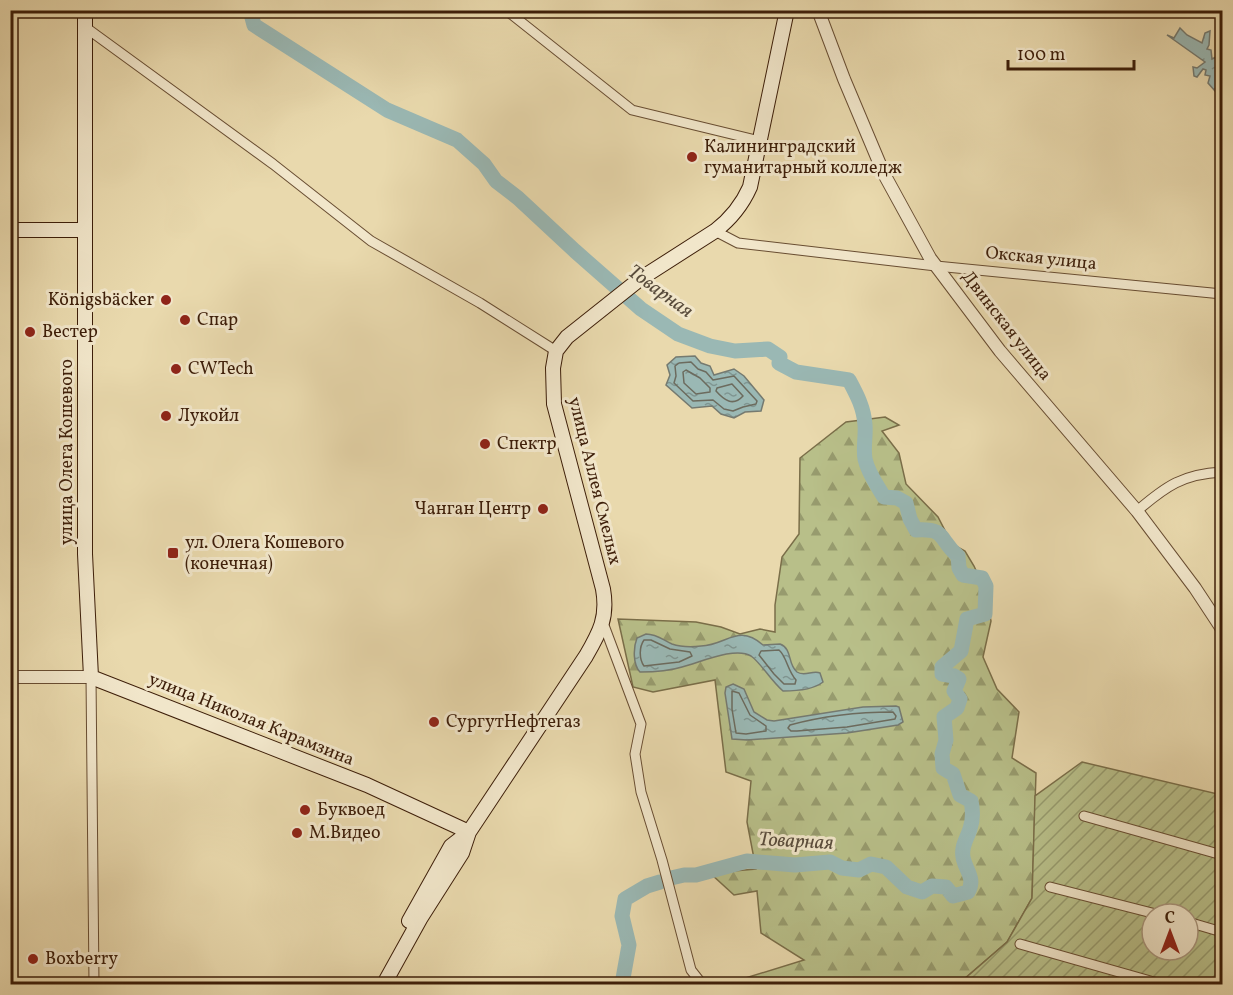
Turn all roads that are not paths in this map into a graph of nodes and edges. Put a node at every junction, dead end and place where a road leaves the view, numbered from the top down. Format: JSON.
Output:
{"nodes":[{"id":1,"x":506,"y":10,"type":"edge"},
{"id":2,"x":787,"y":10,"type":"edge"},
{"id":3,"x":818,"y":10,"type":"edge"},
{"id":4,"x":85,"y":11,"type":"edge"},
{"id":5,"x":10,"y":12,"type":"edge"},
{"id":6,"x":85,"y":27,"type":"junction"},
{"id":7,"x":760,"y":141,"type":"junction"},
{"id":8,"x":10,"y":230,"type":"edge"},
{"id":9,"x":85,"y":230,"type":"junction"},
{"id":10,"x":715,"y":231,"type":"junction"},
{"id":11,"x":936,"y":266,"type":"junction"},
{"id":12,"x":1222,"y":294,"type":"edge"},
{"id":13,"x":556,"y":351,"type":"junction"},
{"id":14,"x":1222,"y":472,"type":"edge"},
{"id":15,"x":1137,"y":512,"type":"junction"},
{"id":16,"x":603,"y":626,"type":"junction"},
{"id":17,"x":1222,"y":629,"type":"edge"},
{"id":18,"x":10,"y":677,"type":"edge"},
{"id":19,"x":91,"y":677,"type":"junction"},
{"id":20,"x":1084,"y":816,"type":"dead end"},
{"id":21,"x":469,"y":832,"type":"junction"},
{"id":22,"x":1222,"y":855,"type":"edge"},
{"id":23,"x":1050,"y":886,"type":"dead end"},
{"id":24,"x":1140,"y":910,"type":"edge"},
{"id":25,"x":1200,"y":926,"type":"edge"},
{"id":26,"x":1222,"y":932,"type":"edge"},
{"id":27,"x":1020,"y":944,"type":"dead end"},
{"id":28,"x":94,"y":984,"type":"edge"},
{"id":29,"x":374,"y":984,"type":"edge"},
{"id":30,"x":384,"y":984,"type":"edge"},
{"id":31,"x":702,"y":984,"type":"edge"},
{"id":32,"x":1161,"y":984,"type":"edge"}],
"edges":[{"from":1,"to":7,"type":"street"},
{"from":2,"to":7,"type":"main road"},
{"from":3,"to":11,"type":"street","name":"Двинская улица"},
{"from":4,"to":5,"type":"street"},
{"from":4,"to":6,"type":"main road","name":"улица Олега Кошевого"},
{"from":6,"to":9,"type":"main road","name":"улица Олега Кошевого"},
{"from":6,"to":13,"type":"street"},
{"from":7,"to":10,"type":"main road"},
{"from":8,"to":9,"type":"main road"},
{"from":9,"to":19,"type":"main road","name":"улица Олега Кошевого"},
{"from":10,"to":11,"type":"street","name":"Окская улица"},
{"from":10,"to":13,"type":"main road"},
{"from":11,"to":12,"type":"street","name":"Окская улица"},
{"from":11,"to":15,"type":"street","name":"Двинская улица"},
{"from":13,"to":16,"type":"main road","name":"улица Аллея Смелых"},
{"from":14,"to":15,"type":"street"},
{"from":15,"to":17,"type":"street","name":"Двинская улица"},
{"from":16,"to":21,"type":"main road"},
{"from":16,"to":31,"type":"street","name":"улица Аллея Смелых"},
{"from":18,"to":19,"type":"street","name":"улица Николая Карамзина"},
{"from":19,"to":21,"type":"main road","name":"улица Николая Карамзина"},
{"from":19,"to":28,"type":"street"},
{"from":20,"to":22,"type":"street"},
{"from":21,"to":29,"type":"main road"},
{"from":21,"to":30,"type":"main road"},
{"from":23,"to":24,"type":"street"},
{"from":25,"to":26,"type":"street"},
{"from":27,"to":32,"type":"street"}]}
